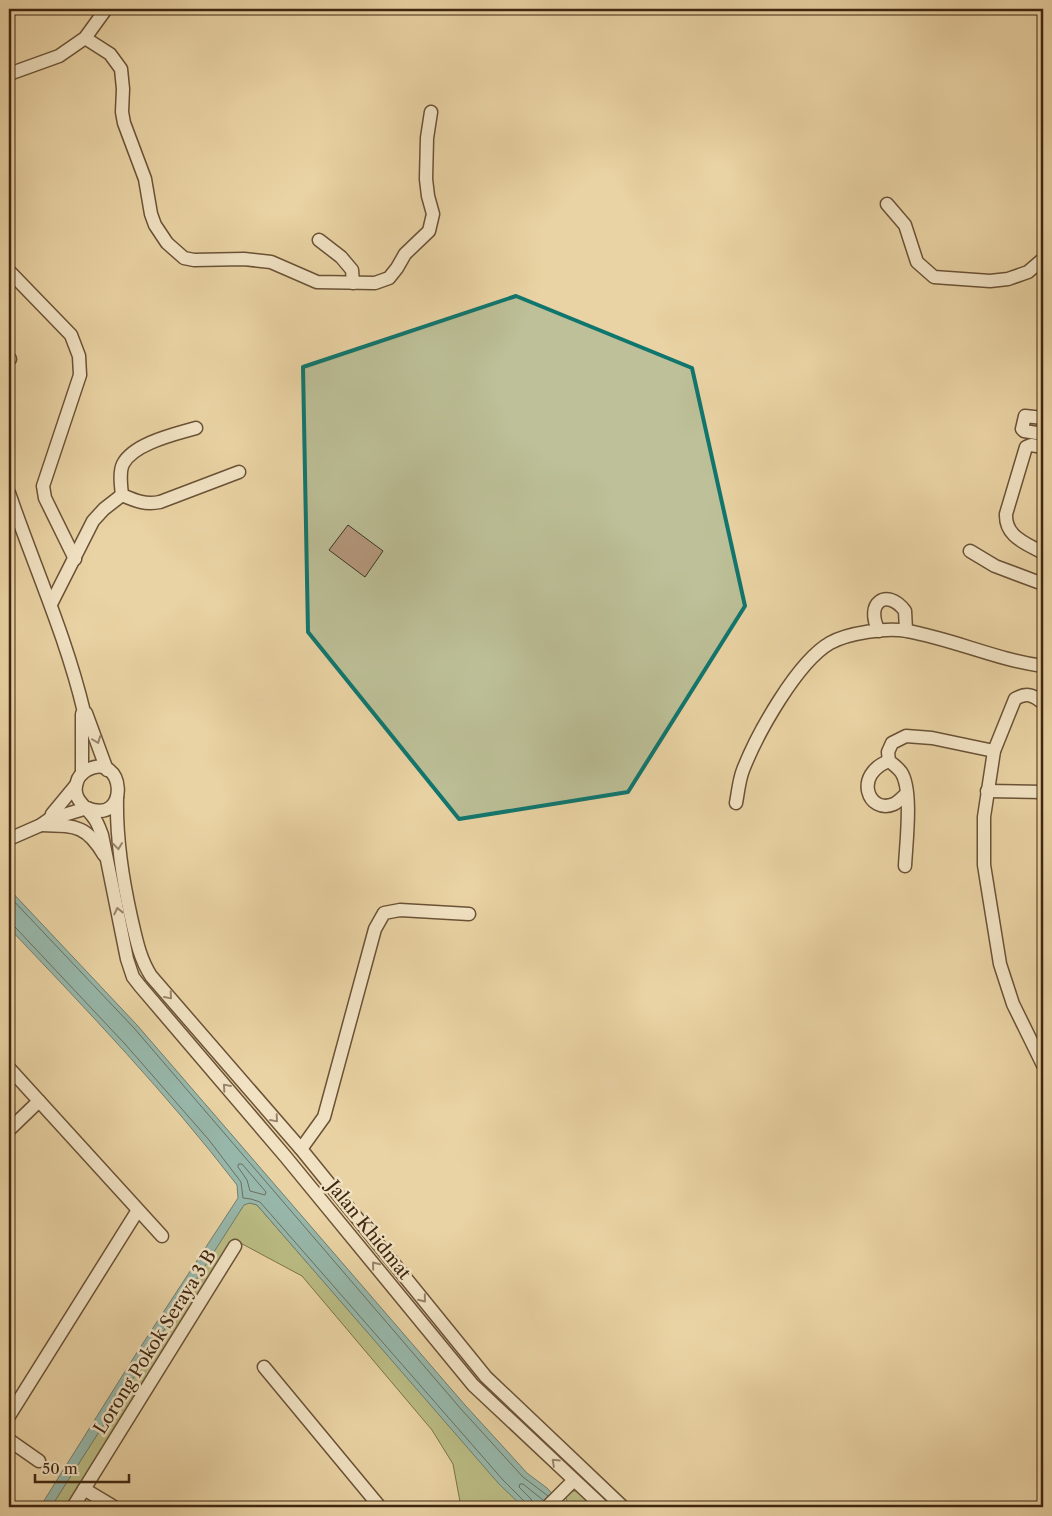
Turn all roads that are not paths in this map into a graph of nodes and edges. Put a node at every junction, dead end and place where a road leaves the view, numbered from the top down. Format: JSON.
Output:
{"nodes":[{"id":1,"x":106,"y":9,"type":"edge"},
{"id":2,"x":85,"y":38,"type":"junction"},
{"id":3,"x":9,"y":74,"type":"edge"},
{"id":4,"x":431,"y":112,"type":"dead end"},
{"id":5,"x":887,"y":204,"type":"dead end"},
{"id":6,"x":319,"y":240,"type":"dead end"},
{"id":7,"x":1043,"y":259,"type":"edge"},
{"id":8,"x":9,"y":271,"type":"edge"},
{"id":9,"x":353,"y":283,"type":"junction"},
{"id":10,"x":1043,"y":418,"type":"edge"},
{"id":11,"x":196,"y":428,"type":"dead end"},
{"id":12,"x":1043,"y":434,"type":"edge"},
{"id":13,"x":1043,"y":447,"type":"edge"},
{"id":14,"x":239,"y":472,"type":"dead end"},
{"id":15,"x":9,"y":492,"type":"edge"},
{"id":16,"x":122,"y":495,"type":"junction"},
{"id":17,"x":9,"y":526,"type":"edge"},
{"id":18,"x":22,"y":529,"type":"junction"},
{"id":19,"x":970,"y":551,"type":"dead end"},
{"id":20,"x":1043,"y":553,"type":"edge"},
{"id":21,"x":75,"y":559,"type":"junction"},
{"id":22,"x":1043,"y":584,"type":"edge"},
{"id":23,"x":51,"y":604,"type":"junction"},
{"id":24,"x":906,"y":630,"type":"junction"},
{"id":25,"x":879,"y":631,"type":"junction"},
{"id":26,"x":1043,"y":666,"type":"edge"},
{"id":27,"x":1043,"y":703,"type":"edge"},
{"id":28,"x":84,"y":712,"type":"junction"},
{"id":29,"x":994,"y":751,"type":"junction"},
{"id":30,"x":889,"y":761,"type":"junction"},
{"id":31,"x":107,"y":770,"type":"junction"},
{"id":32,"x":79,"y":779,"type":"junction"},
{"id":33,"x":987,"y":791,"type":"junction"},
{"id":34,"x":1043,"y":792,"type":"edge"},
{"id":35,"x":906,"y":794,"type":"junction"},
{"id":36,"x":117,"y":797,"type":"junction"},
{"id":37,"x":736,"y":803,"type":"dead end"},
{"id":38,"x":87,"y":808,"type":"junction"},
{"id":39,"x":46,"y":822,"type":"junction"},
{"id":40,"x":9,"y":839,"type":"edge"},
{"id":41,"x":108,"y":864,"type":"junction"},
{"id":42,"x":905,"y":866,"type":"dead end"},
{"id":43,"x":469,"y":914,"type":"dead end"},
{"id":44,"x":1043,"y":1065,"type":"edge"},
{"id":45,"x":9,"y":1068,"type":"edge"},
{"id":46,"x":39,"y":1102,"type":"junction"},
{"id":47,"x":9,"y":1130,"type":"edge"},
{"id":48,"x":301,"y":1149,"type":"junction"},
{"id":49,"x":138,"y":1210,"type":"junction"},
{"id":50,"x":162,"y":1236,"type":"dead end"},
{"id":51,"x":235,"y":1246,"type":"dead end"},
{"id":52,"x":264,"y":1366,"type":"dead end"},
{"id":53,"x":9,"y":1416,"type":"edge"},
{"id":54,"x":9,"y":1440,"type":"edge"},
{"id":55,"x":39,"y":1460,"type":"dead end"},
{"id":56,"x":574,"y":1480,"type":"junction"},
{"id":57,"x":84,"y":1489,"type":"junction"},
{"id":58,"x":73,"y":1507,"type":"edge"},
{"id":59,"x":114,"y":1507,"type":"edge"},
{"id":60,"x":380,"y":1507,"type":"edge"},
{"id":61,"x":547,"y":1507,"type":"edge"},
{"id":62,"x":604,"y":1507,"type":"edge"},
{"id":63,"x":622,"y":1507,"type":"edge"}],
"edges":[{"from":1,"to":2,"type":"street"},
{"from":2,"to":3,"type":"street"},
{"from":2,"to":9,"type":"street"},
{"from":4,"to":9,"type":"street"},
{"from":5,"to":7,"type":"street"},
{"from":6,"to":9,"type":"street"},
{"from":8,"to":21,"type":"street"},
{"from":10,"to":12,"type":"street"},
{"from":11,"to":16,"type":"street"},
{"from":13,"to":20,"type":"street"},
{"from":14,"to":16,"type":"street"},
{"from":15,"to":18,"type":"street"},
{"from":16,"to":21,"type":"street"},
{"from":17,"to":18,"type":"street"},
{"from":18,"to":23,"type":"street"},
{"from":19,"to":22,"type":"street"},
{"from":21,"to":23,"type":"street"},
{"from":23,"to":28,"type":"street"},
{"from":24,"to":25,"type":"street"},
{"from":24,"to":25,"type":"street"},
{"from":24,"to":26,"type":"street"},
{"from":25,"to":37,"type":"street"},
{"from":27,"to":29,"type":"street"},
{"from":28,"to":31,"type":"street","one_way":true},
{"from":28,"to":32,"type":"street"},
{"from":29,"to":30,"type":"street"},
{"from":29,"to":33,"type":"street"},
{"from":30,"to":35,"type":"street"},
{"from":30,"to":35,"type":"street"},
{"from":31,"to":32,"type":"street"},
{"from":31,"to":36,"type":"street"},
{"from":32,"to":38,"type":"street"},
{"from":32,"to":39,"type":"street"},
{"from":33,"to":34,"type":"street"},
{"from":33,"to":44,"type":"street"},
{"from":35,"to":42,"type":"street"},
{"from":36,"to":38,"type":"street"},
{"from":36,"to":48,"type":"street","one_way":true},
{"from":38,"to":39,"type":"street"},
{"from":38,"to":41,"type":"street","name":"Jalan Khidmat"},
{"from":39,"to":40,"type":"street"},
{"from":39,"to":41,"type":"street"},
{"from":56,"to":41,"type":"street","name":"Jalan Khidmat","one_way":true},
{"from":43,"to":48,"type":"street"},
{"from":45,"to":46,"type":"street"},
{"from":46,"to":47,"type":"street"},
{"from":46,"to":49,"type":"street"},
{"from":48,"to":63,"type":"street","one_way":true},
{"from":49,"to":50,"type":"street"},
{"from":49,"to":53,"type":"street"},
{"from":51,"to":57,"type":"street","name":"Lorong Pokok Seraya 3 B"},
{"from":52,"to":60,"type":"street"},
{"from":54,"to":55,"type":"street"},
{"from":56,"to":61,"type":"street"},
{"from":56,"to":62,"type":"street","name":"Jalan Khidmat"},
{"from":57,"to":58,"type":"street","name":"Lorong Pokok Seraya 3 B"},
{"from":57,"to":59,"type":"street"}]}
